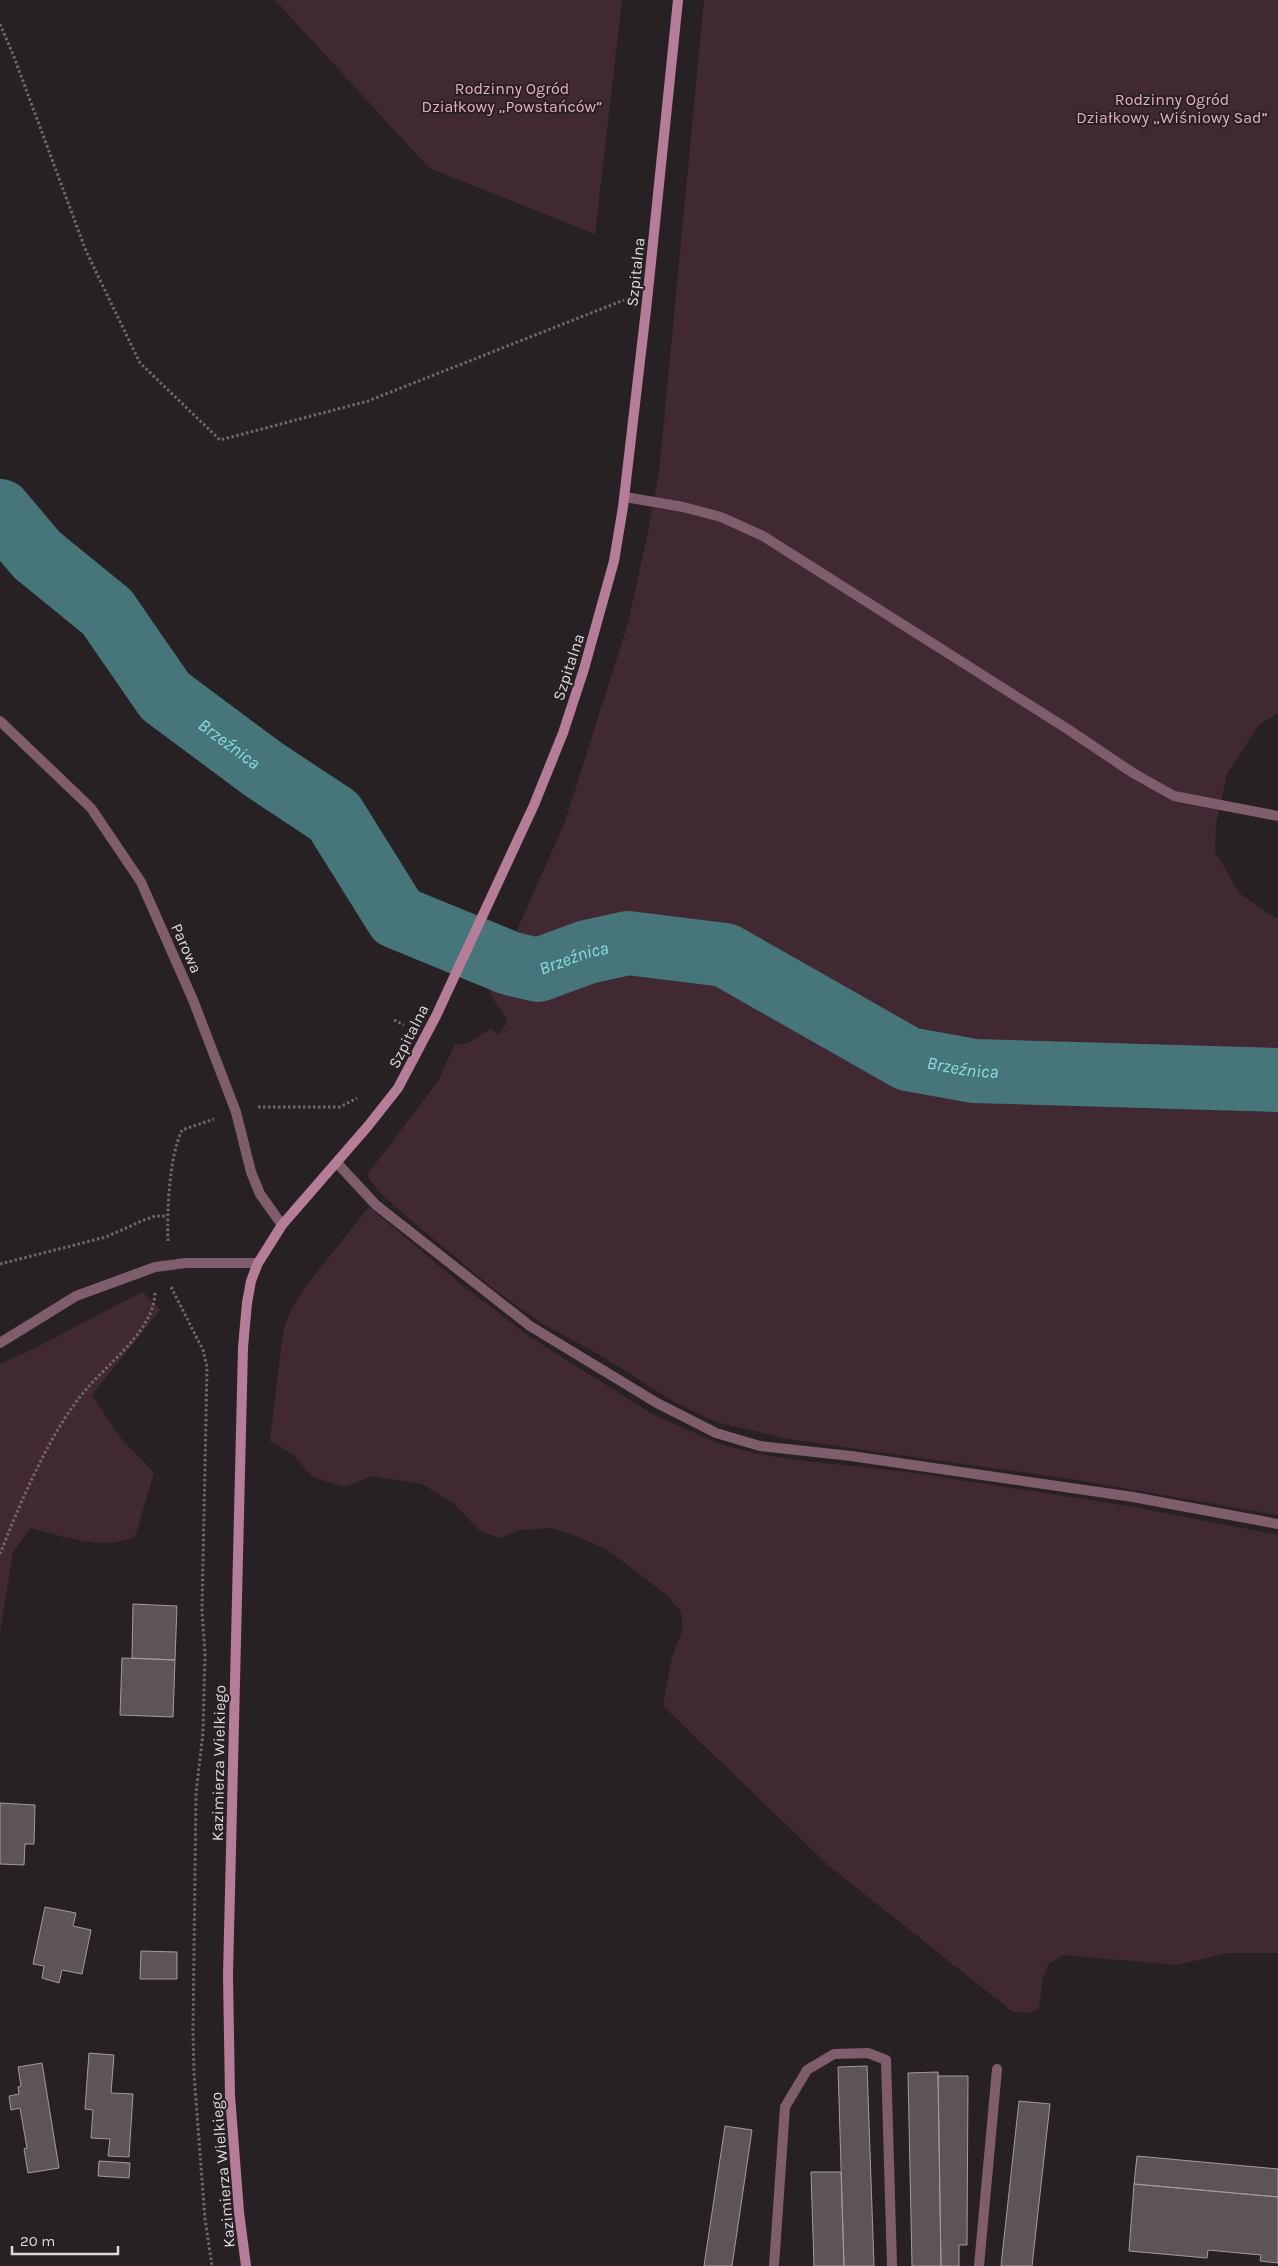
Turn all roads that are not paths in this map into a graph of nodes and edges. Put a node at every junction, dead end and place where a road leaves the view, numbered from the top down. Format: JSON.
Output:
{"nodes":[{"id":1,"x":678,"y":0,"type":"edge"},
{"id":2,"x":624,"y":498,"type":"junction"},
{"id":3,"x":0,"y":721,"type":"edge"},
{"id":4,"x":1278,"y":816,"type":"edge"},
{"id":5,"x":337,"y":1162,"type":"junction"},
{"id":6,"x":282,"y":1225,"type":"junction"},
{"id":7,"x":258,"y":1263,"type":"junction"},
{"id":8,"x":0,"y":1343,"type":"edge"},
{"id":9,"x":1278,"y":1524,"type":"edge"},
{"id":10,"x":997,"y":2068,"type":"dead end"},
{"id":11,"x":246,"y":2266,"type":"edge"},
{"id":12,"x":774,"y":2266,"type":"edge"},
{"id":13,"x":892,"y":2266,"type":"edge"},
{"id":14,"x":979,"y":2266,"type":"edge"}],
"edges":[{"from":1,"to":2,"type":"street","name":"Szpitalna"},
{"from":2,"to":4,"type":"street"},
{"from":2,"to":5,"type":"street","name":"Szpitalna"},
{"from":3,"to":6,"type":"street","name":"Parowa"},
{"from":5,"to":6,"type":"street","name":"Szpitalna"},
{"from":5,"to":9,"type":"street"},
{"from":6,"to":7,"type":"street","name":"Szpitalna"},
{"from":7,"to":8,"type":"street"},
{"from":7,"to":11,"type":"street","name":"Kazimierza Wielkiego"},
{"from":10,"to":14,"type":"street"},
{"from":12,"to":13,"type":"street"}]}
